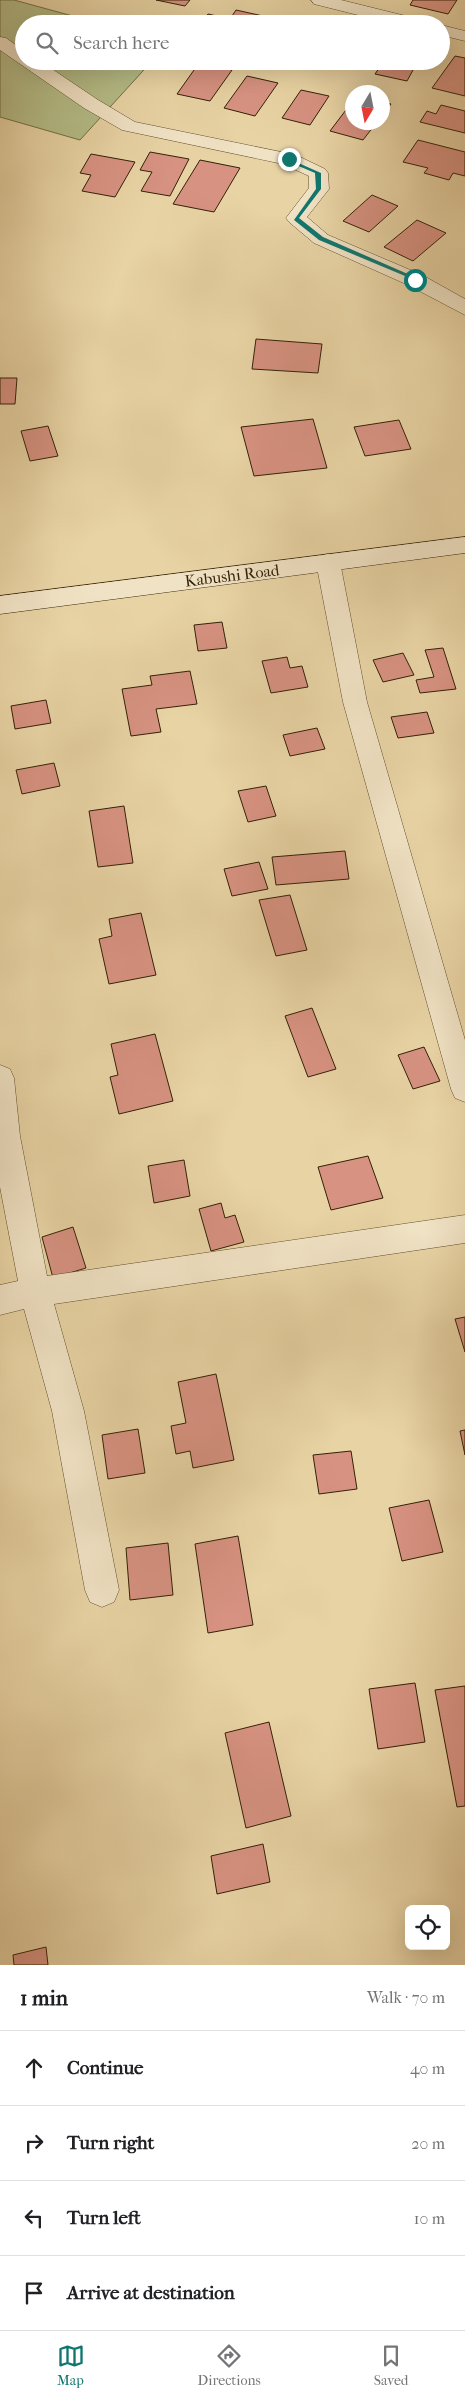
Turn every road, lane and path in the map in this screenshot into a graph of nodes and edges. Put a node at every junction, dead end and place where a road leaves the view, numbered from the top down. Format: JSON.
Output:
{"nodes":[{"id":1,"x":320,"y":0,"type":"edge"},
{"id":2,"x":380,"y":15,"type":"edge"},
{"id":3,"x":450,"y":32,"type":"edge"},
{"id":4,"x":465,"y":36,"type":"edge"},
{"id":5,"x":0,"y":42,"type":"edge"},
{"id":6,"x":15,"y":52,"type":"edge"},
{"id":7,"x":41,"y":70,"type":"edge"},
{"id":8,"x":465,"y":308,"type":"edge"},
{"id":9,"x":465,"y":545,"type":"edge"},
{"id":10,"x":328,"y":562,"type":"junction"},
{"id":11,"x":0,"y":604,"type":"edge"},
{"id":12,"x":0,"y":1078,"type":"edge"},
{"id":13,"x":465,"y":1089,"type":"edge"},
{"id":14,"x":465,"y":1229,"type":"edge"},
{"id":15,"x":35,"y":1292,"type":"junction"},
{"id":16,"x":0,"y":1300,"type":"edge"},
{"id":17,"x":102,"y":1590,"type":"dead end"}],
"edges":[{"from":1,"to":2,"type":"street"},
{"from":3,"to":4,"type":"street"},
{"from":5,"to":6,"type":"street"},
{"from":7,"to":8,"type":"street"},
{"from":9,"to":10,"type":"street","name":"Kabushi Road"},
{"from":10,"to":11,"type":"street","name":"Kabushi Road"},
{"from":10,"to":13,"type":"street"},
{"from":12,"to":15,"type":"street"},
{"from":14,"to":15,"type":"street"},
{"from":15,"to":16,"type":"street"},
{"from":15,"to":17,"type":"street"}]}
